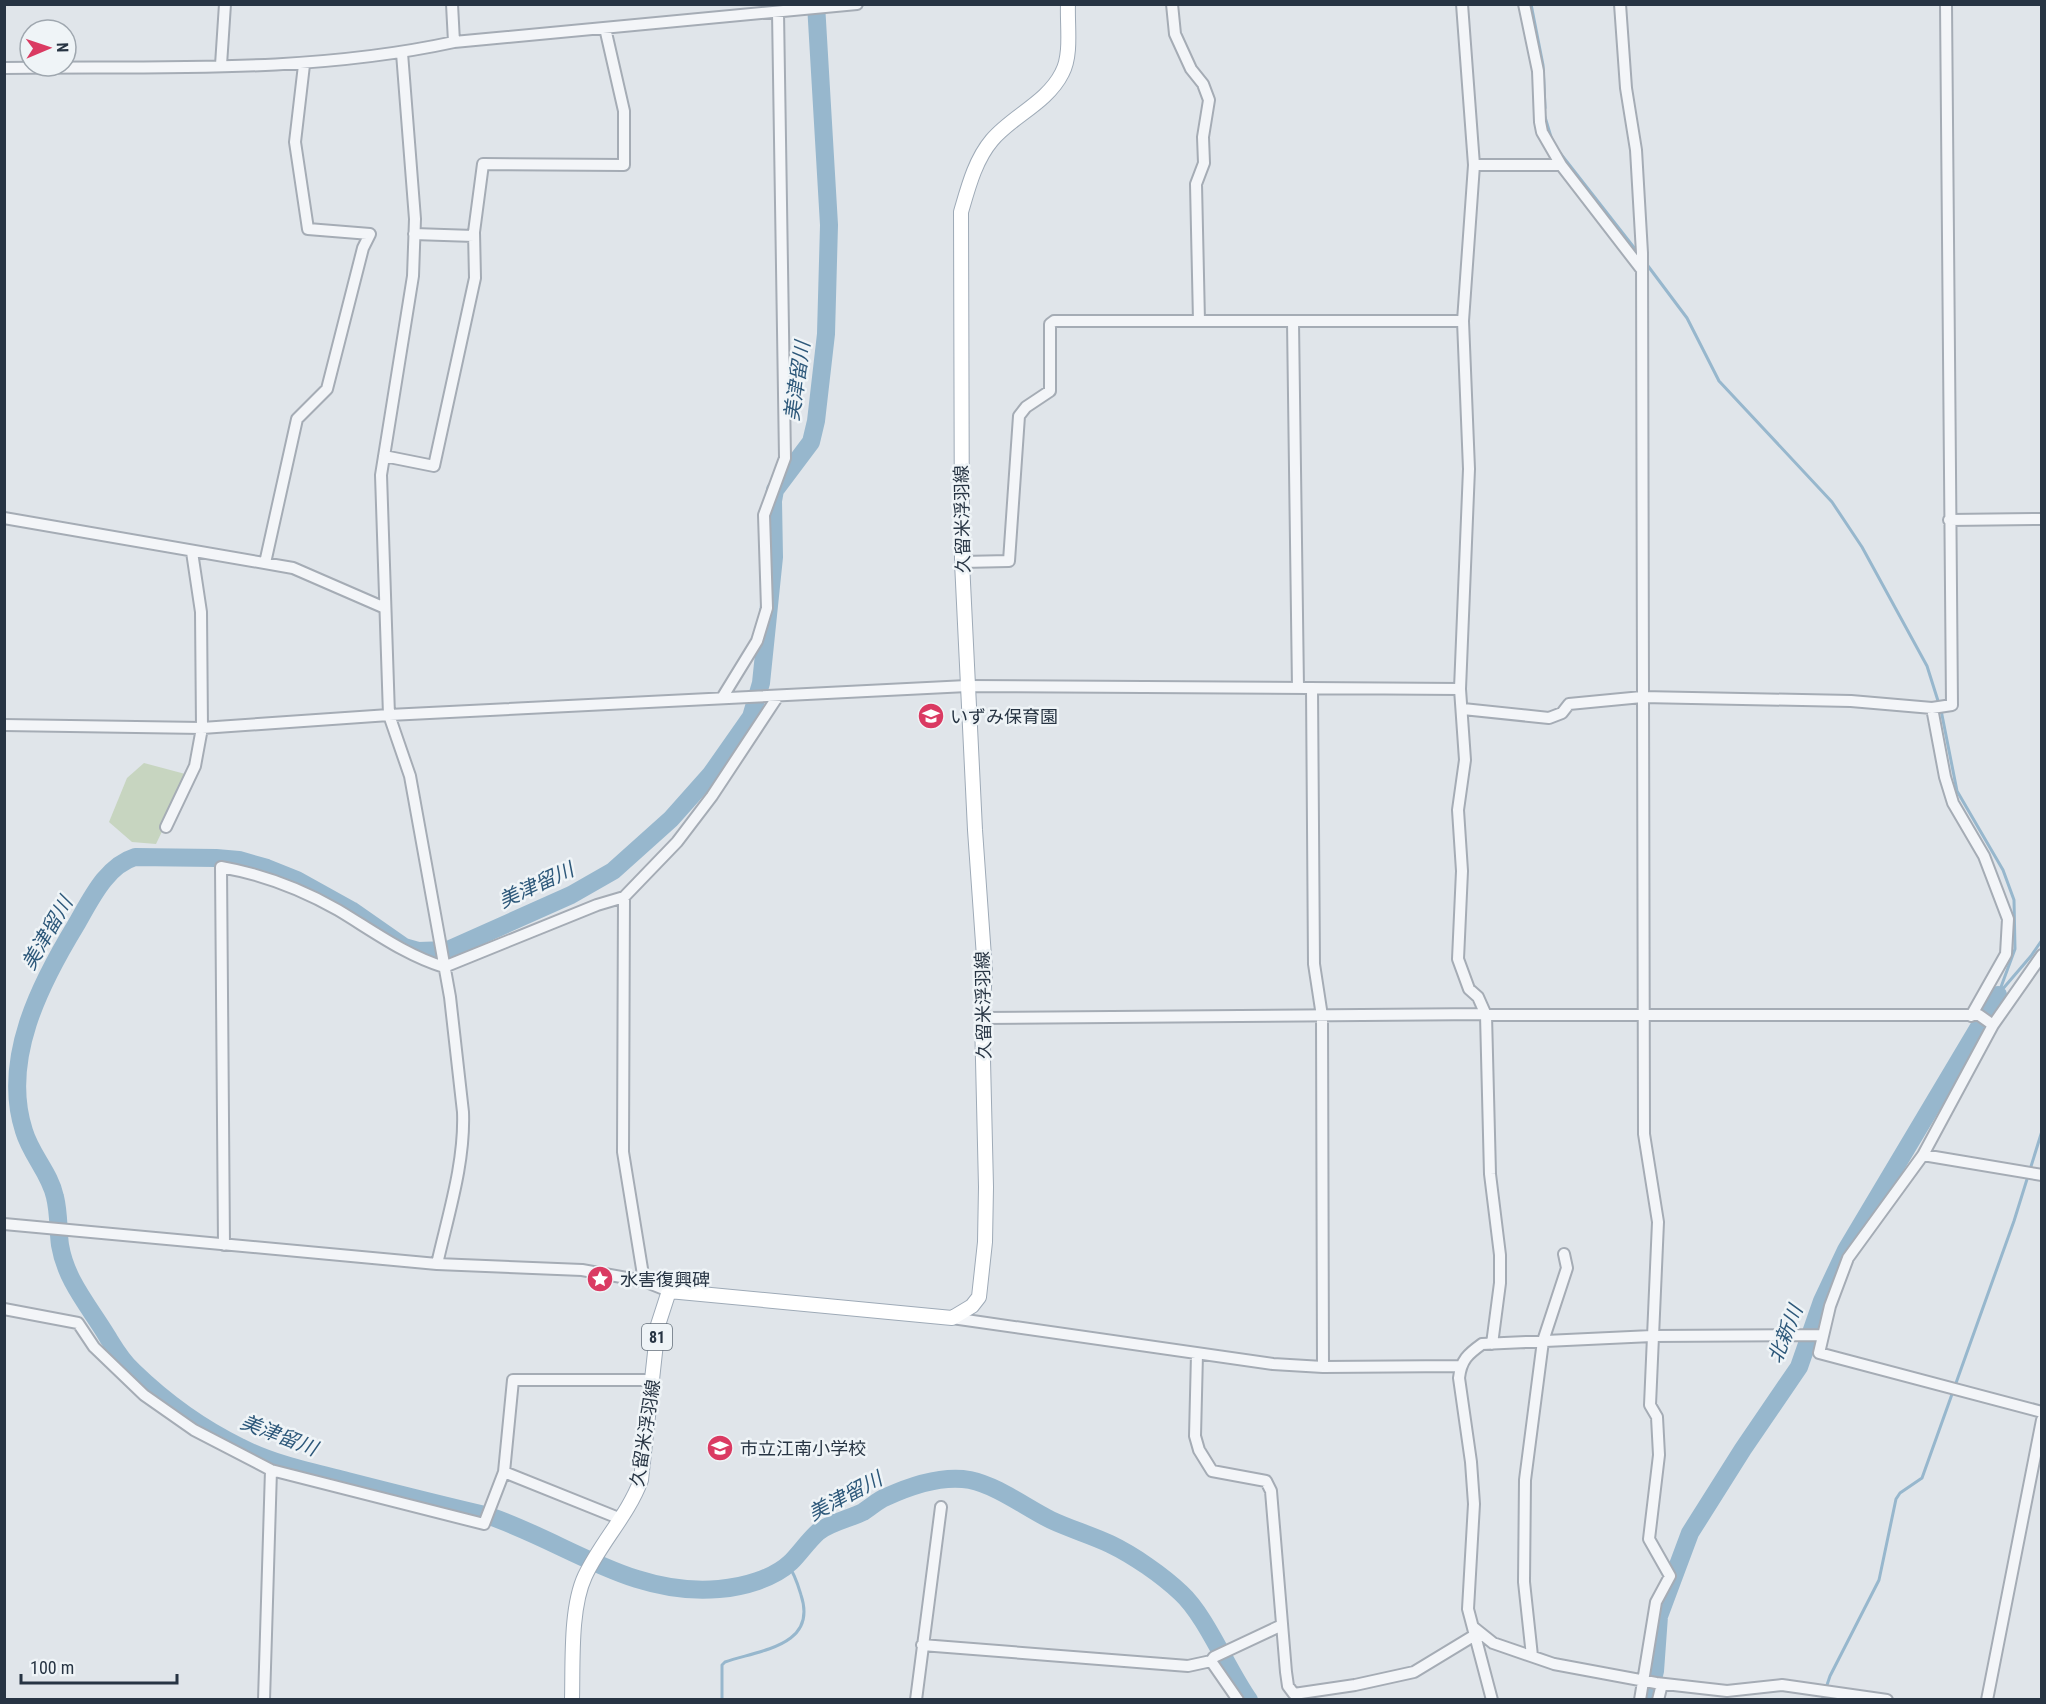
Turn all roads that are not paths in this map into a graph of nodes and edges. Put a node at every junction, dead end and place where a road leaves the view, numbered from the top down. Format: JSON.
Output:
{"nodes":[{"id":1,"x":225,"y":4,"type":"edge"},
{"id":2,"x":452,"y":4,"type":"edge"},
{"id":3,"x":857,"y":4,"type":"edge"},
{"id":4,"x":1068,"y":4,"type":"edge"},
{"id":5,"x":1172,"y":4,"type":"edge"},
{"id":6,"x":1462,"y":4,"type":"edge"},
{"id":7,"x":1524,"y":4,"type":"edge"},
{"id":8,"x":1620,"y":4,"type":"edge"},
{"id":9,"x":1946,"y":4,"type":"edge"},
{"id":10,"x":778,"y":12,"type":"junction"},
{"id":11,"x":605,"y":28,"type":"junction"},
{"id":12,"x":454,"y":42,"type":"junction"},
{"id":13,"x":402,"y":53,"type":"junction"},
{"id":14,"x":304,"y":64,"type":"junction"},
{"id":15,"x":221,"y":65,"type":"junction"},
{"id":16,"x":4,"y":68,"type":"edge"},
{"id":17,"x":1474,"y":165,"type":"junction"},
{"id":18,"x":1561,"y":165,"type":"junction"},
{"id":19,"x":414,"y":234,"type":"junction"},
{"id":20,"x":474,"y":236,"type":"junction"},
{"id":21,"x":1642,"y":267,"type":"junction"},
{"id":22,"x":1199,"y":321,"type":"junction"},
{"id":23,"x":1463,"y":321,"type":"junction"},
{"id":24,"x":1293,"y":322,"type":"junction"},
{"id":25,"x":384,"y":456,"type":"junction"},
{"id":26,"x":4,"y":518,"type":"edge"},
{"id":27,"x":2042,"y":519,"type":"edge"},
{"id":28,"x":1949,"y":520,"type":"junction"},
{"id":29,"x":192,"y":552,"type":"junction"},
{"id":30,"x":962,"y":562,"type":"junction"},
{"id":31,"x":265,"y":563,"type":"junction"},
{"id":32,"x":385,"y":608,"type":"junction"},
{"id":33,"x":967,"y":686,"type":"junction"},
{"id":34,"x":1298,"y":688,"type":"junction"},
{"id":35,"x":1312,"y":688,"type":"junction"},
{"id":36,"x":1460,"y":689,"type":"junction"},
{"id":37,"x":778,"y":696,"type":"junction"},
{"id":38,"x":1642,"y":697,"type":"junction"},
{"id":39,"x":722,"y":698,"type":"junction"},
{"id":40,"x":1933,"y":708,"type":"junction"},
{"id":41,"x":1463,"y":709,"type":"junction"},
{"id":42,"x":389,"y":715,"type":"junction"},
{"id":43,"x":4,"y":725,"type":"edge"},
{"id":44,"x":202,"y":728,"type":"junction"},
{"id":45,"x":166,"y":828,"type":"dead end"},
{"id":46,"x":624,"y":897,"type":"junction"},
{"id":47,"x":2042,"y":955,"type":"edge"},
{"id":48,"x":443,"y":965,"type":"junction"},
{"id":49,"x":1486,"y":1014,"type":"junction"},
{"id":50,"x":1322,"y":1016,"type":"junction"},
{"id":51,"x":1975,"y":1016,"type":"junction"},
{"id":52,"x":1642,"y":1017,"type":"junction"},
{"id":53,"x":982,"y":1018,"type":"junction"},
{"id":54,"x":1991,"y":1024,"type":"junction"},
{"id":55,"x":1923,"y":1155,"type":"junction"},
{"id":56,"x":2039,"y":1174,"type":"edge"},
{"id":57,"x":4,"y":1224,"type":"edge"},
{"id":58,"x":224,"y":1245,"type":"junction"},
{"id":59,"x":1564,"y":1254,"type":"dead end"},
{"id":60,"x":437,"y":1264,"type":"junction"},
{"id":61,"x":644,"y":1281,"type":"junction"},
{"id":62,"x":669,"y":1292,"type":"junction"},
{"id":63,"x":4,"y":1309,"type":"edge"},
{"id":64,"x":952,"y":1318,"type":"junction"},
{"id":65,"x":1820,"y":1335,"type":"junction"},
{"id":66,"x":1652,"y":1336,"type":"junction"},
{"id":67,"x":1543,"y":1341,"type":"junction"},
{"id":68,"x":1492,"y":1344,"type":"junction"},
{"id":69,"x":1197,"y":1354,"type":"junction"},
{"id":70,"x":1323,"y":1366,"type":"junction"},
{"id":71,"x":1460,"y":1366,"type":"junction"},
{"id":72,"x":653,"y":1380,"type":"junction"},
{"id":73,"x":2042,"y":1412,"type":"edge"},
{"id":74,"x":2042,"y":1420,"type":"edge"},
{"id":75,"x":271,"y":1470,"type":"junction"},
{"id":76,"x":504,"y":1472,"type":"junction"},
{"id":77,"x":941,"y":1507,"type":"dead end"},
{"id":78,"x":621,"y":1519,"type":"junction"},
{"id":79,"x":1282,"y":1625,"type":"junction"},
{"id":80,"x":1474,"y":1631,"type":"junction"},
{"id":81,"x":922,"y":1645,"type":"junction"},
{"id":82,"x":1532,"y":1656,"type":"junction"},
{"id":83,"x":1213,"y":1659,"type":"junction"},
{"id":84,"x":1654,"y":1682,"type":"junction"},
{"id":85,"x":264,"y":1700,"type":"edge"},
{"id":86,"x":572,"y":1700,"type":"edge"},
{"id":87,"x":916,"y":1700,"type":"edge"},
{"id":88,"x":1238,"y":1700,"type":"edge"},
{"id":89,"x":1492,"y":1700,"type":"edge"},
{"id":90,"x":1640,"y":1700,"type":"edge"},
{"id":91,"x":1658,"y":1700,"type":"edge"},
{"id":92,"x":1887,"y":1700,"type":"edge"},
{"id":93,"x":1987,"y":1700,"type":"edge"}],
"edges":[{"from":1,"to":15,"type":"street"},
{"from":2,"to":12,"type":"street"},
{"from":3,"to":10,"type":"street"},
{"from":4,"to":30,"type":"main road","name":"久留米浮羽線"},
{"from":5,"to":22,"type":"street"},
{"from":6,"to":17,"type":"street"},
{"from":7,"to":18,"type":"street"},
{"from":8,"to":21,"type":"street"},
{"from":9,"to":28,"type":"street"},
{"from":10,"to":11,"type":"street"},
{"from":10,"to":39,"type":"street"},
{"from":11,"to":12,"type":"street"},
{"from":11,"to":20,"type":"street"},
{"from":12,"to":13,"type":"street"},
{"from":13,"to":14,"type":"street"},
{"from":13,"to":19,"type":"street"},
{"from":14,"to":15,"type":"street"},
{"from":14,"to":31,"type":"street"},
{"from":15,"to":16,"type":"street"},
{"from":17,"to":18,"type":"street"},
{"from":17,"to":23,"type":"street"},
{"from":18,"to":21,"type":"street"},
{"from":19,"to":20,"type":"street"},
{"from":19,"to":25,"type":"street"},
{"from":20,"to":25,"type":"street"},
{"from":21,"to":38,"type":"street"},
{"from":22,"to":24,"type":"street"},
{"from":22,"to":30,"type":"street"},
{"from":23,"to":24,"type":"street"},
{"from":23,"to":36,"type":"street"},
{"from":24,"to":34,"type":"street"},
{"from":25,"to":32,"type":"street"},
{"from":26,"to":29,"type":"street"},
{"from":27,"to":28,"type":"street"},
{"from":28,"to":40,"type":"street"},
{"from":29,"to":31,"type":"street"},
{"from":29,"to":44,"type":"street"},
{"from":30,"to":33,"type":"main road","name":"久留米浮羽線"},
{"from":31,"to":32,"type":"street"},
{"from":32,"to":42,"type":"street"},
{"from":33,"to":34,"type":"street"},
{"from":33,"to":37,"type":"street"},
{"from":33,"to":53,"type":"main road","name":"久留米浮羽線"},
{"from":34,"to":35,"type":"street"},
{"from":35,"to":36,"type":"street"},
{"from":35,"to":50,"type":"street"},
{"from":36,"to":41,"type":"street"},
{"from":37,"to":39,"type":"street"},
{"from":37,"to":46,"type":"street"},
{"from":38,"to":40,"type":"street"},
{"from":38,"to":41,"type":"street"},
{"from":38,"to":52,"type":"street"},
{"from":39,"to":42,"type":"street"},
{"from":40,"to":51,"type":"street"},
{"from":41,"to":49,"type":"street"},
{"from":42,"to":44,"type":"street"},
{"from":42,"to":48,"type":"street"},
{"from":43,"to":44,"type":"street"},
{"from":44,"to":45,"type":"street"},
{"from":46,"to":48,"type":"street"},
{"from":46,"to":61,"type":"street"},
{"from":47,"to":54,"type":"street"},
{"from":48,"to":58,"type":"street"},
{"from":48,"to":60,"type":"street"},
{"from":49,"to":50,"type":"street"},
{"from":49,"to":52,"type":"street"},
{"from":49,"to":68,"type":"street"},
{"from":50,"to":53,"type":"street"},
{"from":50,"to":70,"type":"street"},
{"from":51,"to":52,"type":"street"},
{"from":51,"to":54,"type":"street"},
{"from":52,"to":66,"type":"street"},
{"from":53,"to":64,"type":"main road","name":"久留米浮羽線"},
{"from":54,"to":55,"type":"street"},
{"from":55,"to":56,"type":"street"},
{"from":55,"to":65,"type":"street"},
{"from":57,"to":58,"type":"street"},
{"from":58,"to":60,"type":"street"},
{"from":59,"to":67,"type":"street"},
{"from":60,"to":61,"type":"street"},
{"from":61,"to":62,"type":"street"},
{"from":62,"to":64,"type":"main road"},
{"from":62,"to":72,"type":"main road","name":"久留米浮羽線","number":"81"},
{"from":63,"to":75,"type":"street"},
{"from":64,"to":69,"type":"street"},
{"from":65,"to":66,"type":"street"},
{"from":65,"to":73,"type":"street"},
{"from":66,"to":67,"type":"street"},
{"from":66,"to":84,"type":"street"},
{"from":67,"to":68,"type":"street"},
{"from":67,"to":82,"type":"street"},
{"from":68,"to":71,"type":"street"},
{"from":69,"to":70,"type":"street"},
{"from":69,"to":79,"type":"street"},
{"from":70,"to":71,"type":"street"},
{"from":71,"to":80,"type":"street"},
{"from":72,"to":76,"type":"street"},
{"from":72,"to":78,"type":"main road","name":"久留米浮羽線","number":"81"},
{"from":74,"to":93,"type":"street"},
{"from":75,"to":76,"type":"street"},
{"from":75,"to":85,"type":"street"},
{"from":76,"to":78,"type":"street"},
{"from":77,"to":81,"type":"street"},
{"from":78,"to":86,"type":"main road","name":"久留米浮羽線","number":"81"},
{"from":79,"to":80,"type":"street"},
{"from":79,"to":83,"type":"street"},
{"from":80,"to":82,"type":"street"},
{"from":80,"to":89,"type":"street"},
{"from":81,"to":83,"type":"street"},
{"from":81,"to":87,"type":"street"},
{"from":82,"to":84,"type":"street"},
{"from":83,"to":88,"type":"street"},
{"from":84,"to":90,"type":"street"},
{"from":84,"to":91,"type":"street"},
{"from":84,"to":92,"type":"street"}]}
